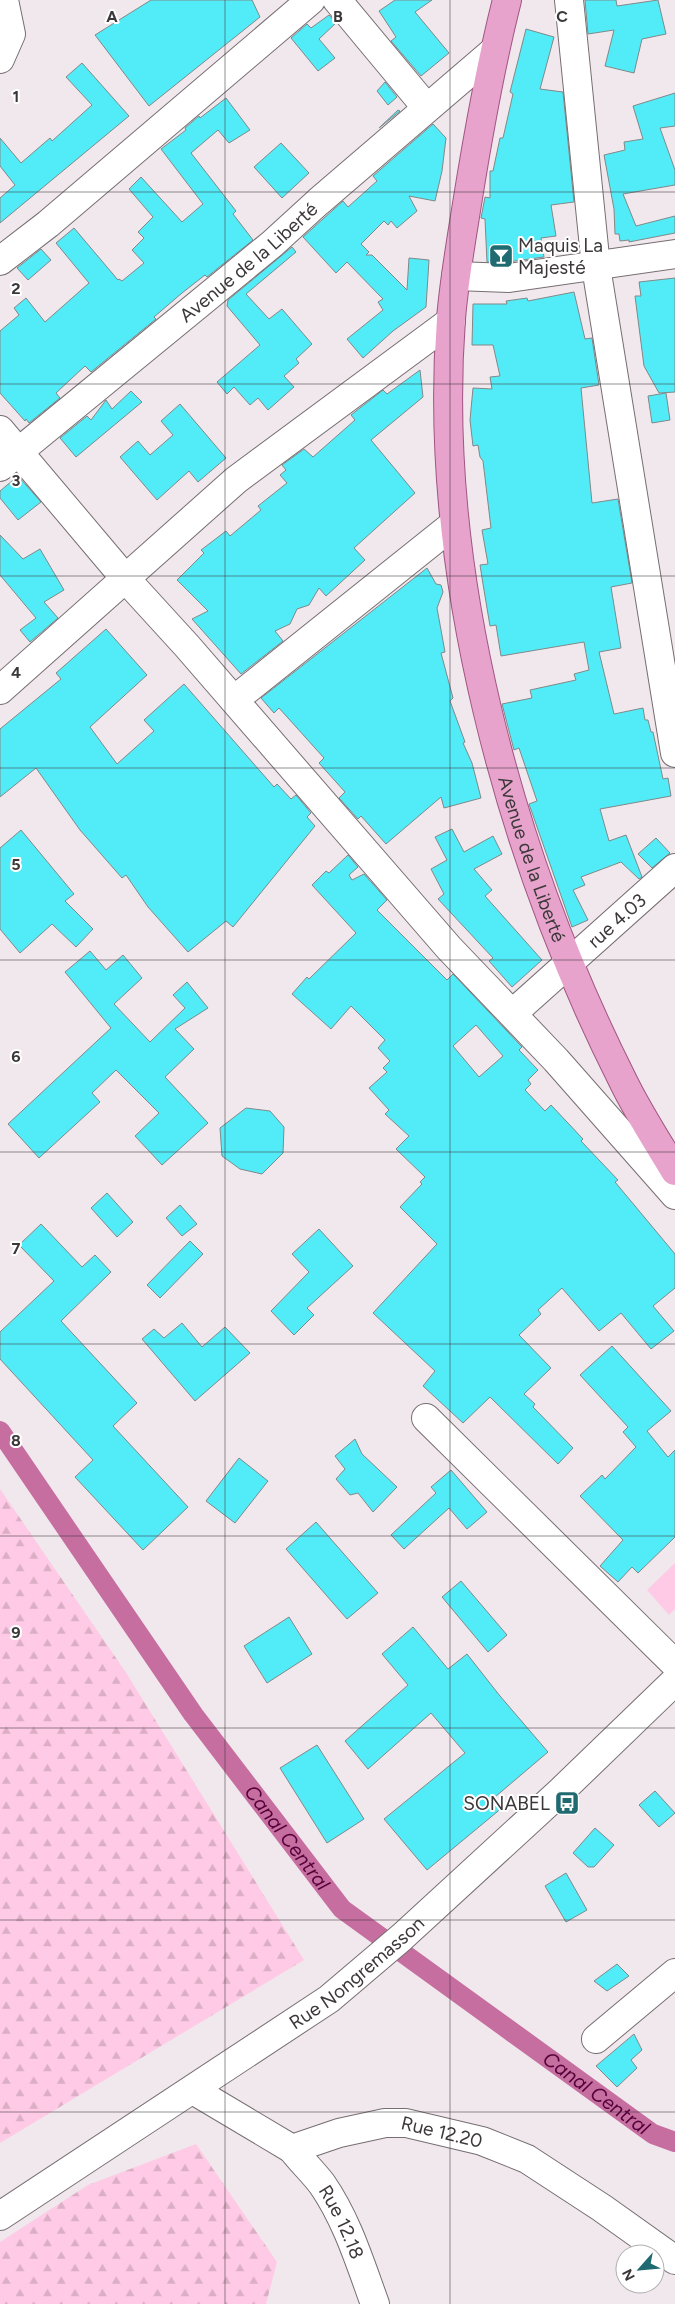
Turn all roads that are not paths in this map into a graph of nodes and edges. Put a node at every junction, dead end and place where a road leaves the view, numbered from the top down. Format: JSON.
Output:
{"nodes":[{"id":1,"x":4,"y":0,"type":"edge"},
{"id":2,"x":311,"y":0,"type":"edge"},
{"id":3,"x":337,"y":0,"type":"edge"},
{"id":4,"x":507,"y":0,"type":"edge"},
{"id":5,"x":569,"y":0,"type":"edge"},
{"id":6,"x":494,"y":51,"type":"junction"},
{"id":7,"x":0,"y":59,"type":"edge"},
{"id":8,"x":426,"y":107,"type":"junction"},
{"id":9,"x":675,"y":254,"type":"edge"},
{"id":10,"x":0,"y":261,"type":"edge"},
{"id":11,"x":596,"y":267,"type":"junction"},
{"id":12,"x":456,"y":276,"type":"junction"},
{"id":13,"x":451,"y":321,"type":"junction"},
{"id":14,"x":0,"y":430,"type":"edge"},
{"id":15,"x":9,"y":459,"type":"edge"},
{"id":16,"x":454,"y":524,"type":"junction"},
{"id":17,"x":124,"y":577,"type":"junction"},
{"id":18,"x":0,"y":690,"type":"edge"},
{"id":19,"x":234,"y":700,"type":"junction"},
{"id":20,"x":675,"y":753,"type":"edge"},
{"id":21,"x":675,"y":868,"type":"edge"},
{"id":22,"x":568,"y":961,"type":"junction"},
{"id":23,"x":513,"y":1013,"type":"junction"},
{"id":24,"x":675,"y":1171,"type":"edge"},
{"id":25,"x":675,"y":1194,"type":"edge"},
{"id":26,"x":426,"y":1418,"type":"dead end"},
{"id":27,"x":675,"y":1664,"type":"edge"},
{"id":28,"x":672,"y":1690,"type":"edge"},
{"id":29,"x":675,"y":1973,"type":"edge"},
{"id":30,"x":596,"y":2039,"type":"dead end"},
{"id":31,"x":194,"y":2090,"type":"junction"},
{"id":32,"x":292,"y":2149,"type":"junction"},
{"id":33,"x":0,"y":2216,"type":"edge"},
{"id":34,"x":675,"y":2260,"type":"edge"},
{"id":35,"x":374,"y":2304,"type":"edge"}],
"edges":[{"from":1,"to":7,"type":"street"},
{"from":2,"to":10,"type":"street"},
{"from":3,"to":8,"type":"street"},
{"from":4,"to":6,"type":"main road","name":"Avenue de la Liberté"},
{"from":5,"to":11,"type":"street"},
{"from":6,"to":8,"type":"street","name":"Avenue de la Liberté"},
{"from":6,"to":12,"type":"main road","name":"Avenue de la Liberté"},
{"from":8,"to":15,"type":"street","name":"Avenue de la Liberté"},
{"from":9,"to":11,"type":"street"},
{"from":11,"to":12,"type":"street"},
{"from":11,"to":20,"type":"street"},
{"from":12,"to":13,"type":"main road","name":"Avenue de la Liberté"},
{"from":13,"to":16,"type":"main road","name":"Avenue de la Liberté"},
{"from":13,"to":17,"type":"street"},
{"from":14,"to":15,"type":"street"},
{"from":15,"to":17,"type":"street"},
{"from":16,"to":19,"type":"street"},
{"from":16,"to":22,"type":"main road","name":"Avenue de la Liberté"},
{"from":17,"to":18,"type":"street"},
{"from":17,"to":19,"type":"street"},
{"from":19,"to":23,"type":"street"},
{"from":21,"to":22,"type":"street","name":"rue 4.03"},
{"from":22,"to":23,"type":"street","name":"rue 4.03"},
{"from":22,"to":24,"type":"main road","name":"Avenue de la Liberté"},
{"from":23,"to":25,"type":"street"},
{"from":26,"to":27,"type":"street"},
{"from":28,"to":31,"type":"street","name":"Rue Nongremasson"},
{"from":29,"to":30,"type":"street"},
{"from":31,"to":32,"type":"street"},
{"from":31,"to":33,"type":"street","name":"Rue Nongremasson"},
{"from":32,"to":34,"type":"street","name":"Rue 12.20"},
{"from":32,"to":35,"type":"street","name":"Rue 12.18"}]}
